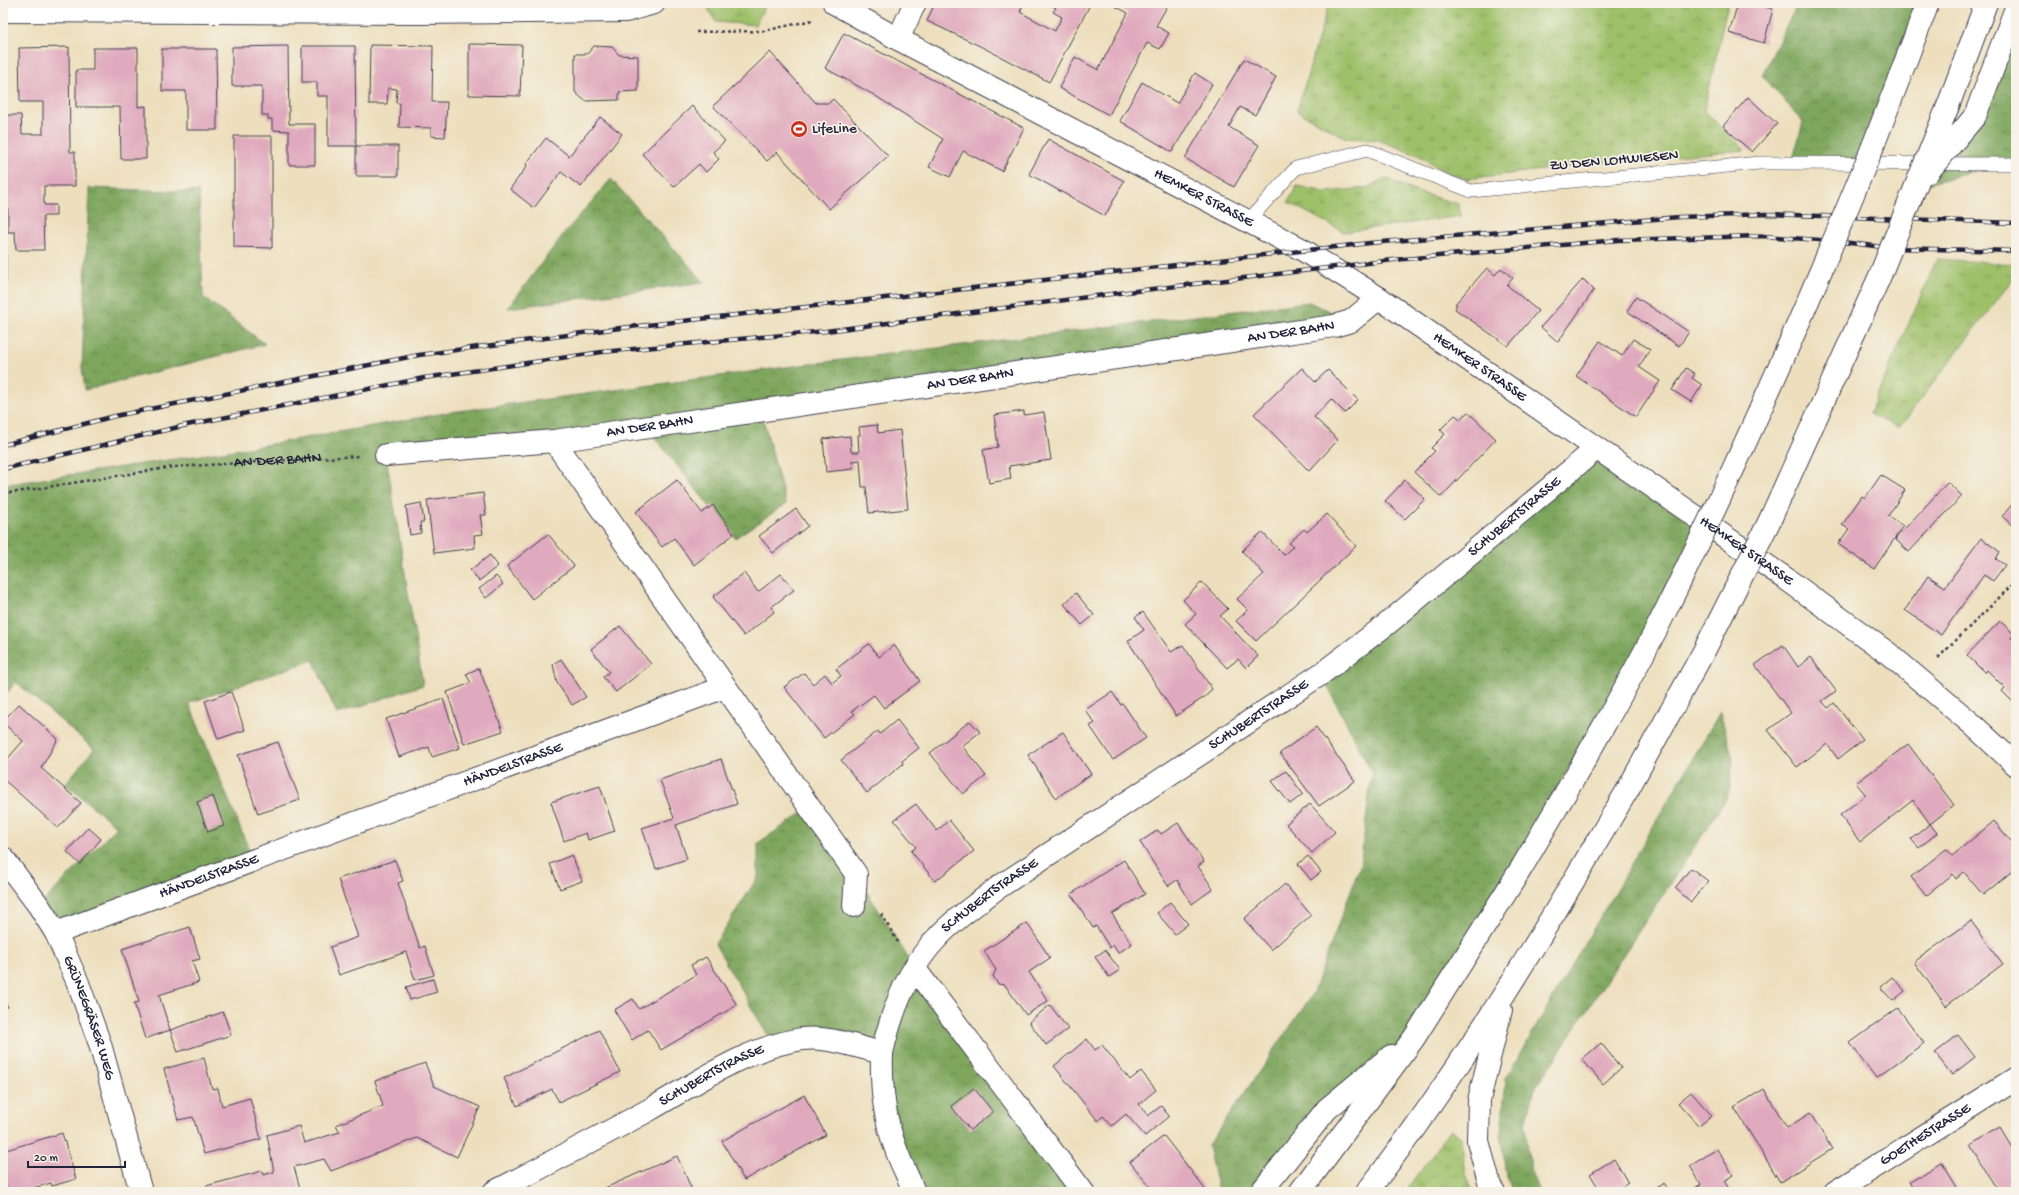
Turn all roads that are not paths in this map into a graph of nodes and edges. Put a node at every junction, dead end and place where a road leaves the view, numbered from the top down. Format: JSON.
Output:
{"nodes":[{"id":1,"x":654,"y":3,"type":"edge"},
{"id":2,"x":834,"y":3,"type":"edge"},
{"id":3,"x":915,"y":3,"type":"edge"},
{"id":4,"x":1928,"y":3,"type":"edge"},
{"id":5,"x":1986,"y":3,"type":"edge"},
{"id":6,"x":2016,"y":8,"type":"edge"},
{"id":7,"x":3,"y":11,"type":"edge"},
{"id":8,"x":898,"y":39,"type":"junction"},
{"id":9,"x":2016,"y":164,"type":"edge"},
{"id":10,"x":1916,"y":186,"type":"junction"},
{"id":11,"x":1248,"y":221,"type":"junction"},
{"id":12,"x":1379,"y":298,"type":"junction"},
{"id":13,"x":554,"y":441,"type":"junction"},
{"id":14,"x":1596,"y":449,"type":"junction"},
{"id":15,"x":386,"y":455,"type":"road end"},
{"id":16,"x":725,"y":687,"type":"junction"},
{"id":17,"x":2014,"y":759,"type":"edge"},
{"id":18,"x":3,"y":858,"type":"edge"},
{"id":19,"x":854,"y":906,"type":"dead end"},
{"id":20,"x":56,"y":933,"type":"junction"},
{"id":21,"x":915,"y":969,"type":"junction"},
{"id":22,"x":1505,"y":994,"type":"junction"},
{"id":23,"x":1414,"y":1038,"type":"junction"},
{"id":24,"x":882,"y":1053,"type":"junction"},
{"id":25,"x":2016,"y":1078,"type":"edge"},
{"id":26,"x":914,"y":1191,"type":"edge"},
{"id":27,"x":141,"y":1192,"type":"edge"},
{"id":28,"x":494,"y":1192,"type":"edge"},
{"id":29,"x":1083,"y":1192,"type":"edge"},
{"id":30,"x":1261,"y":1192,"type":"edge"},
{"id":31,"x":1300,"y":1192,"type":"edge"},
{"id":32,"x":1367,"y":1192,"type":"edge"},
{"id":33,"x":1494,"y":1192,"type":"edge"},
{"id":34,"x":1835,"y":1192,"type":"edge"}],
"edges":[{"from":1,"to":7,"type":"main road"},
{"from":2,"to":8,"type":"main road","name":"HEMKER STRASSE"},
{"from":3,"to":8,"type":"main road"},
{"from":4,"to":23,"type":"main road","bridge":true},
{"from":5,"to":10,"type":"main road","bridge":true},
{"from":6,"to":10,"type":"main road","bridge":true},
{"from":8,"to":11,"type":"main road","name":"HEMKER STRASSE"},
{"from":9,"to":11,"type":"lane","name":"ZU DEN LOHWIESEN"},
{"from":10,"to":22,"type":"main road","bridge":true},
{"from":11,"to":12,"type":"main road","name":"HEMKER STRASSE"},
{"from":12,"to":13,"type":"main road","name":"AN DER BAHN"},
{"from":12,"to":14,"type":"main road","name":"HEMKER STRASSE"},
{"from":13,"to":15,"type":"main road","name":"AN DER BAHN"},
{"from":13,"to":16,"type":"main road"},
{"from":14,"to":17,"type":"main road","name":"HEMKER STRASSE"},
{"from":14,"to":21,"type":"main road","name":"SCHUBERTSTRASSE"},
{"from":16,"to":19,"type":"main road"},
{"from":16,"to":20,"type":"main road","name":"HÄNDELSTRASSE"},
{"from":18,"to":20,"type":"main road","name":"GRÜNEGRÄSER WEG"},
{"from":20,"to":27,"type":"main road","name":"GRÜNEGRÄSER WEG"},
{"from":21,"to":24,"type":"main road","name":"SCHUBERTSTRASSE"},
{"from":21,"to":29,"type":"main road"},
{"from":22,"to":32,"type":"main road"},
{"from":22,"to":33,"type":"main road"},
{"from":23,"to":30,"type":"main road"},
{"from":23,"to":31,"type":"main road"},
{"from":24,"to":26,"type":"main road"},
{"from":24,"to":28,"type":"main road","name":"SCHUBERTSTRASSE"},
{"from":25,"to":34,"type":"main road","name":"GOETHESTRASSE"}]}
